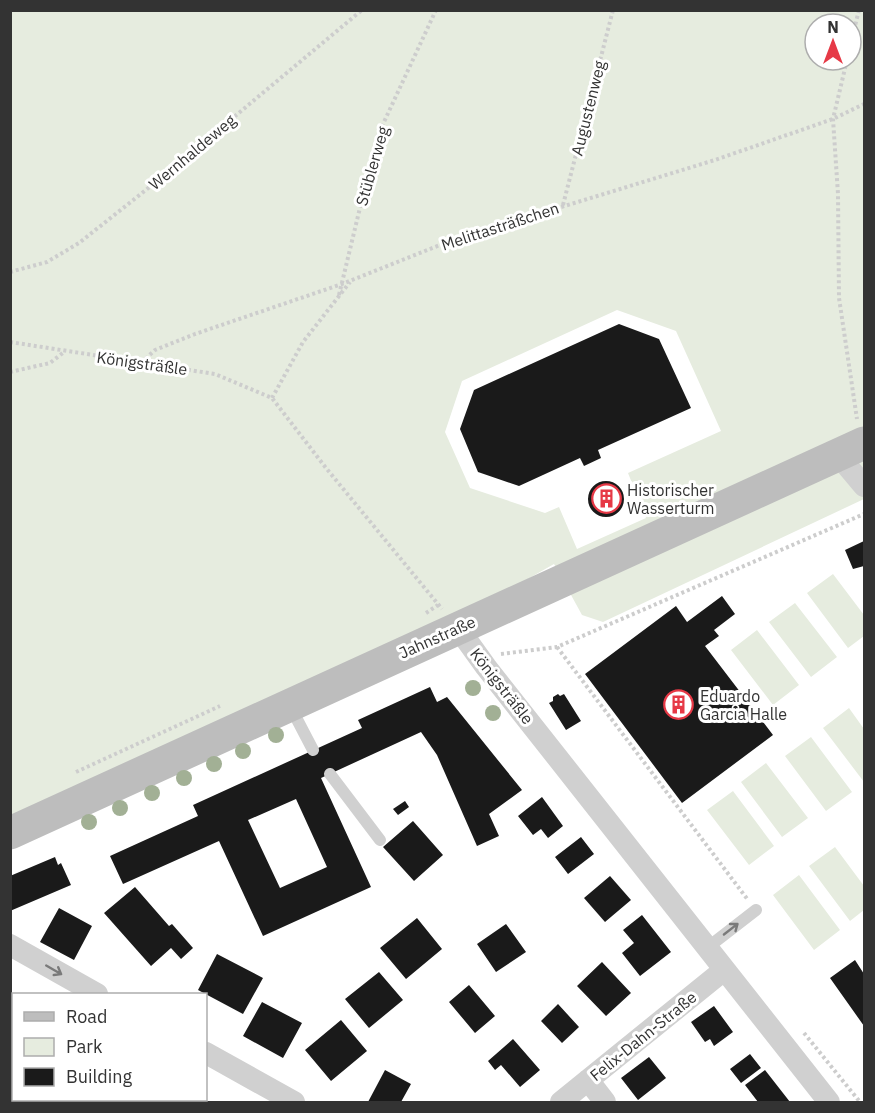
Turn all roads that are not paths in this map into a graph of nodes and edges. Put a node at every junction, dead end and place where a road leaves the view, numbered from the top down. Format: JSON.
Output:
{"nodes":[{"id":1,"x":854,"y":447,"type":"edge"},
{"id":2,"x":864,"y":486,"type":"edge"},
{"id":3,"x":458,"y":628,"type":"junction"},
{"id":4,"x":289,"y":705,"type":"junction"},
{"id":5,"x":313,"y":750,"type":"dead end"},
{"id":6,"x":330,"y":774,"type":"dead end"},
{"id":7,"x":10,"y":832,"type":"edge"},
{"id":8,"x":380,"y":840,"type":"dead end"},
{"id":9,"x":756,"y":910,"type":"road end"},
{"id":10,"x":10,"y":945,"type":"edge"},
{"id":11,"x":707,"y":948,"type":"junction"},
{"id":12,"x":724,"y":970,"type":"junction"},
{"id":13,"x":95,"y":993,"type":"edge"},
{"id":14,"x":207,"y":1054,"type":"edge"},
{"id":15,"x":588,"y":1080,"type":"junction"},
{"id":16,"x":294,"y":1102,"type":"edge"},
{"id":17,"x":561,"y":1102,"type":"edge"},
{"id":18,"x":605,"y":1102,"type":"edge"},
{"id":19,"x":829,"y":1102,"type":"edge"}],
"edges":[{"from":1,"to":2,"type":"street"},
{"from":1,"to":3,"type":"main road","name":"Jahnstraße"},
{"from":3,"to":4,"type":"main road","name":"Jahnstraße"},
{"from":3,"to":11,"type":"street","name":"Königsträßle"},
{"from":4,"to":5,"type":"lane"},
{"from":4,"to":7,"type":"main road","name":"Jahnstraße"},
{"from":6,"to":8,"type":"lane"},
{"from":11,"to":9,"type":"lane","one_way":true},
{"from":10,"to":13,"type":"street","one_way":true},
{"from":11,"to":12,"type":"street","name":"Königsträßle"},
{"from":12,"to":15,"type":"street","name":"Felix-Dahn-Straße"},
{"from":12,"to":19,"type":"street","name":"Königsträßle"},
{"from":14,"to":16,"type":"street"},
{"from":15,"to":17,"type":"street","name":"Felix-Dahn-Straße"},
{"from":15,"to":18,"type":"street"}]}
